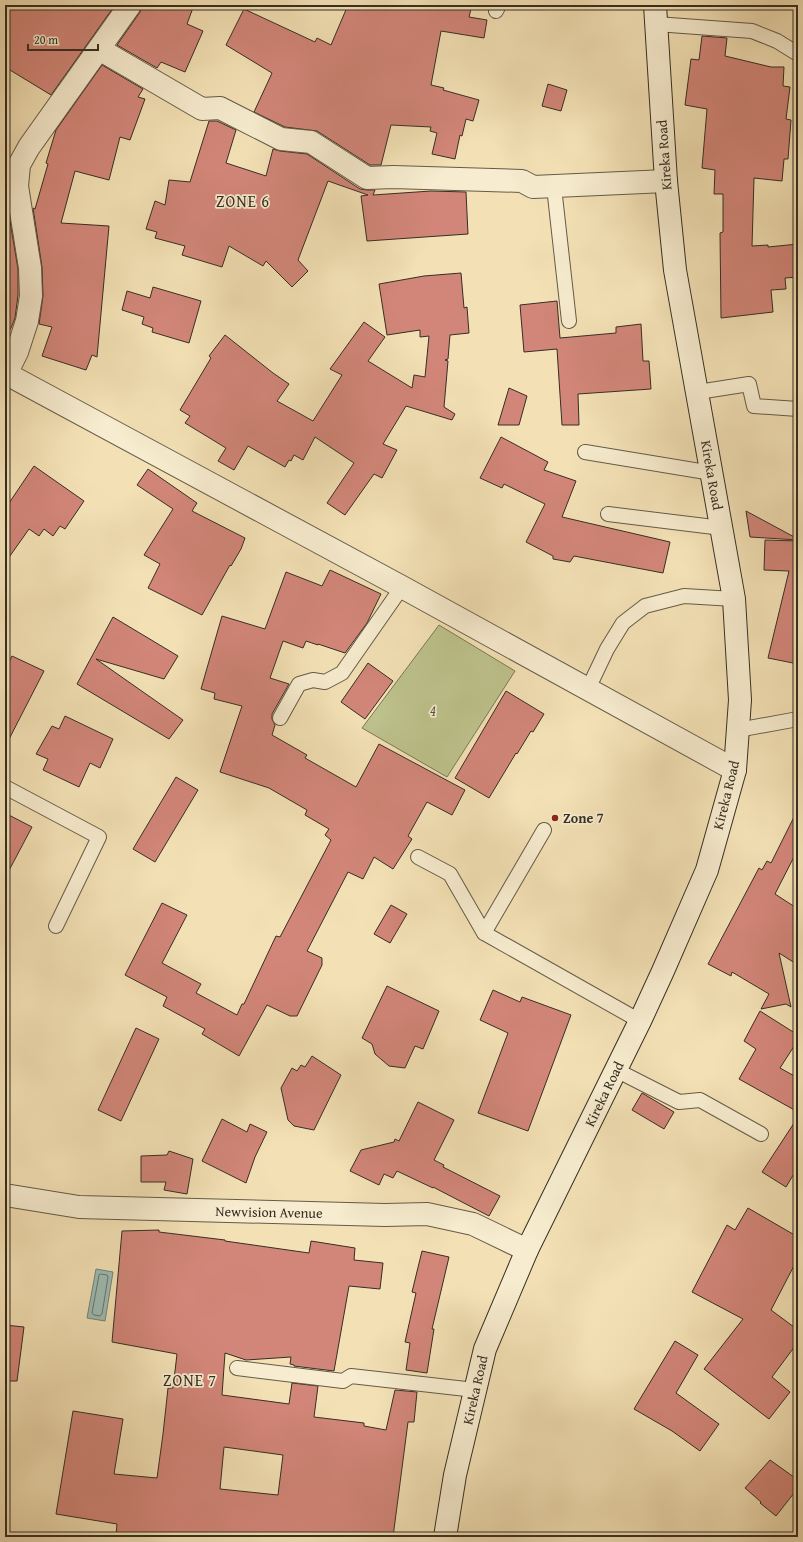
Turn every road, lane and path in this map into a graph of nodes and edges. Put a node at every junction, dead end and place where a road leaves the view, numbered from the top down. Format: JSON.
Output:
{"nodes":[{"id":1,"x":130,"y":5,"type":"edge"},
{"id":2,"x":655,"y":15,"type":"edge"},
{"id":3,"x":99,"y":49,"type":"junction"},
{"id":4,"x":798,"y":54,"type":"edge"},
{"id":5,"x":666,"y":181,"type":"junction"},
{"id":6,"x":554,"y":186,"type":"junction"},
{"id":7,"x":569,"y":321,"type":"dead end"},
{"id":8,"x":6,"y":374,"type":"edge"},
{"id":9,"x":698,"y":392,"type":"junction"},
{"id":10,"x":798,"y":409,"type":"edge"},
{"id":11,"x":585,"y":452,"type":"dead end"},
{"id":12,"x":712,"y":473,"type":"junction"},
{"id":13,"x":608,"y":514,"type":"dead end"},
{"id":14,"x":722,"y":528,"type":"junction"},
{"id":15,"x":402,"y":587,"type":"junction"},
{"id":16,"x":734,"y":599,"type":"junction"},
{"id":17,"x":588,"y":689,"type":"junction"},
{"id":18,"x":280,"y":718,"type":"dead end"},
{"id":19,"x":798,"y":719,"type":"edge"},
{"id":20,"x":738,"y":730,"type":"junction"},
{"id":21,"x":735,"y":770,"type":"junction"},
{"id":22,"x":5,"y":787,"type":"edge"},
{"id":23,"x":544,"y":830,"type":"dead end"},
{"id":24,"x":418,"y":857,"type":"dead end"},
{"id":25,"x":56,"y":926,"type":"dead end"},
{"id":26,"x":484,"y":933,"type":"junction"},
{"id":27,"x":640,"y":1021,"type":"junction"},
{"id":28,"x":616,"y":1070,"type":"junction"},
{"id":29,"x":761,"y":1134,"type":"dead end"},
{"id":30,"x":5,"y":1195,"type":"edge"},
{"id":31,"x":527,"y":1250,"type":"junction"},
{"id":32,"x":237,"y":1368,"type":"dead end"},
{"id":33,"x":475,"y":1390,"type":"junction"},
{"id":34,"x":445,"y":1537,"type":"edge"}],
"edges":[{"from":1,"to":3,"type":"street"},
{"from":2,"to":4,"type":"lane"},
{"from":2,"to":5,"type":"street","name":"Kireka Road"},
{"from":3,"to":6,"type":"street"},
{"from":3,"to":8,"type":"street"},
{"from":5,"to":6,"type":"street"},
{"from":5,"to":9,"type":"street","name":"Kireka Road"},
{"from":6,"to":7,"type":"lane"},
{"from":8,"to":15,"type":"street"},
{"from":9,"to":10,"type":"lane"},
{"from":9,"to":12,"type":"street","name":"Kireka Road"},
{"from":11,"to":12,"type":"lane"},
{"from":12,"to":14,"type":"street","name":"Kireka Road"},
{"from":13,"to":14,"type":"lane"},
{"from":14,"to":16,"type":"street","name":"Kireka Road"},
{"from":15,"to":17,"type":"street"},
{"from":15,"to":18,"type":"lane"},
{"from":16,"to":17,"type":"lane"},
{"from":16,"to":20,"type":"street","name":"Kireka Road"},
{"from":17,"to":21,"type":"street"},
{"from":19,"to":20,"type":"lane"},
{"from":20,"to":21,"type":"street","name":"Kireka Road"},
{"from":21,"to":27,"type":"street","name":"Kireka Road"},
{"from":22,"to":25,"type":"lane"},
{"from":23,"to":26,"type":"lane"},
{"from":24,"to":26,"type":"lane"},
{"from":26,"to":27,"type":"lane"},
{"from":27,"to":28,"type":"street","name":"Kireka Road"},
{"from":28,"to":29,"type":"lane"},
{"from":28,"to":31,"type":"street","name":"Kireka Road"},
{"from":30,"to":31,"type":"street","name":"Newvision Avenue"},
{"from":31,"to":33,"type":"street","name":"Kireka Road"},
{"from":32,"to":33,"type":"lane"},
{"from":33,"to":34,"type":"street","name":"Kireka Road"}]}
